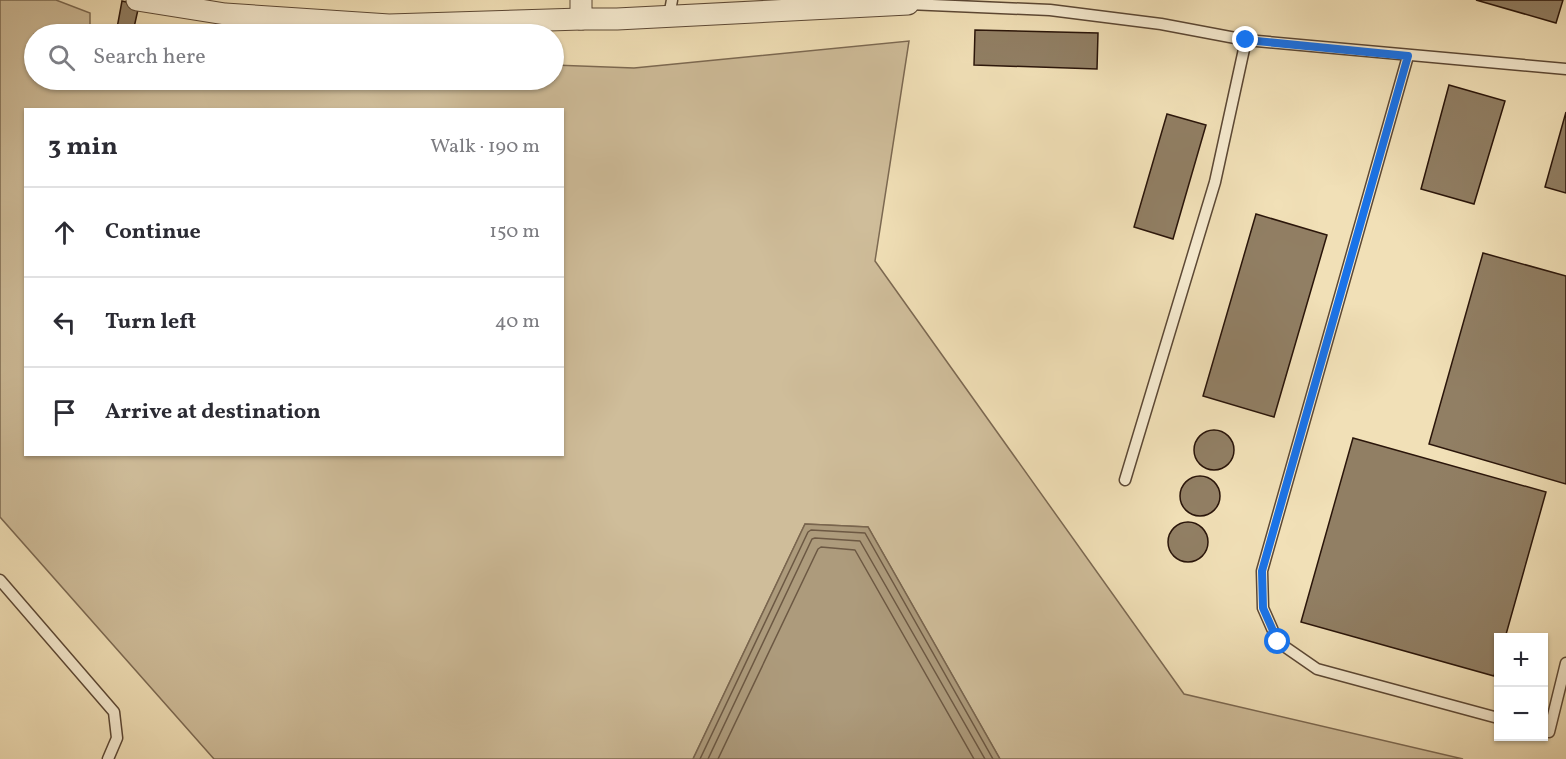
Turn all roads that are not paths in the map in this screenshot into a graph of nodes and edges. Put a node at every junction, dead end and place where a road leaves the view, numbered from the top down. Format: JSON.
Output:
{"nodes":[{"id":1,"x":137,"y":0,"type":"edge"},
{"id":2,"x":858,"y":3,"type":"edge"},
{"id":3,"x":908,"y":4,"type":"joint"},
{"id":4,"x":1051,"y":5,"type":"edge"},
{"id":5,"x":671,"y":8,"type":"edge"},
{"id":6,"x":581,"y":9,"type":"edge"},
{"id":7,"x":374,"y":24,"type":"edge"},
{"id":8,"x":401,"y":24,"type":"edge"},
{"id":9,"x":1246,"y":40,"type":"junction"},
{"id":10,"x":1408,"y":56,"type":"junction"},
{"id":11,"x":1566,"y":69,"type":"edge"},
{"id":12,"x":1125,"y":480,"type":"dead end"},
{"id":13,"x":0,"y":580,"type":"edge"},
{"id":14,"x":1566,"y":663,"type":"edge"},
{"id":15,"x":1494,"y":717,"type":"edge"},
{"id":16,"x":1548,"y":732,"type":"edge"},
{"id":17,"x":108,"y":759,"type":"edge"}],
"edges":[{"from":1,"to":7,"type":"street"},
{"from":2,"to":3,"type":"street"},
{"from":2,"to":5,"type":"street"},
{"from":3,"to":4,"type":"lane"},
{"from":4,"to":9,"type":"lane"},
{"from":5,"to":6,"type":"street"},
{"from":6,"to":8,"type":"street"},
{"from":9,"to":10,"type":"lane"},
{"from":9,"to":12,"type":"lane"},
{"from":10,"to":11,"type":"lane"},
{"from":10,"to":15,"type":"lane"},
{"from":13,"to":17,"type":"lane"},
{"from":14,"to":16,"type":"lane"}]}
